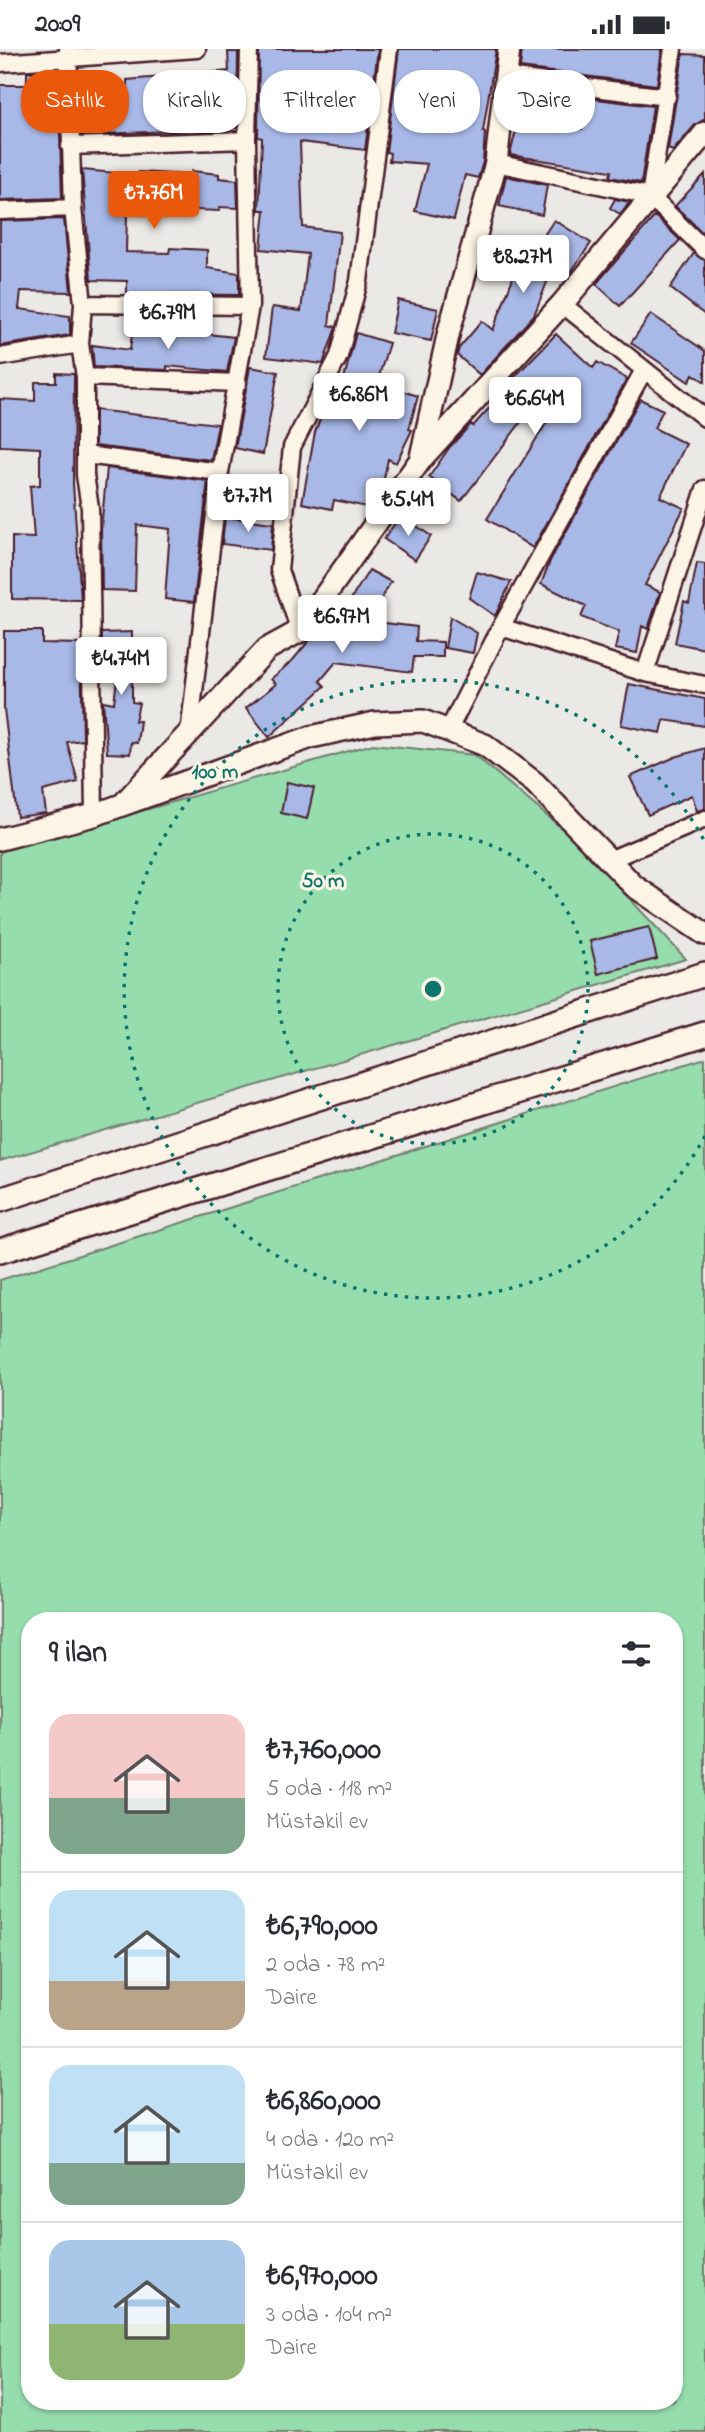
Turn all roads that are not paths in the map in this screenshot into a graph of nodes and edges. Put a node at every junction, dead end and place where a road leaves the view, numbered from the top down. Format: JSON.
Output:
{"nodes":[{"id":1,"x":197,"y":49,"type":"edge"},
{"id":2,"x":249,"y":49,"type":"edge"},
{"id":3,"x":389,"y":49,"type":"edge"},
{"id":4,"x":509,"y":49,"type":"edge"},
{"id":5,"x":673,"y":49,"type":"edge"},
{"id":6,"x":69,"y":53,"type":"edge"},
{"id":7,"x":0,"y":62,"type":"edge"},
{"id":8,"x":507,"y":70,"type":"edge"},
{"id":9,"x":595,"y":88,"type":"edge"},
{"id":10,"x":667,"y":96,"type":"junction"},
{"id":11,"x":499,"y":133,"type":"edge"},
{"id":12,"x":705,"y":133,"type":"edge"},
{"id":13,"x":247,"y":140,"type":"junction"},
{"id":14,"x":70,"y":146,"type":"junction"},
{"id":15,"x":496,"y":163,"type":"junction"},
{"id":16,"x":650,"y":196,"type":"junction"},
{"id":17,"x":73,"y":208,"type":"junction"},
{"id":18,"x":0,"y":211,"type":"edge"},
{"id":19,"x":705,"y":250,"type":"edge"},
{"id":20,"x":83,"y":304,"type":"junction"},
{"id":21,"x":562,"y":304,"type":"junction"},
{"id":22,"x":250,"y":306,"type":"junction"},
{"id":23,"x":80,"y":344,"type":"junction"},
{"id":24,"x":0,"y":357,"type":"edge"},
{"id":25,"x":644,"y":370,"type":"junction"},
{"id":26,"x":85,"y":377,"type":"junction"},
{"id":27,"x":238,"y":383,"type":"junction"},
{"id":28,"x":705,"y":418,"type":"edge"},
{"id":29,"x":85,"y":455,"type":"junction"},
{"id":30,"x":421,"y":459,"type":"junction"},
{"id":31,"x":220,"y":472,"type":"junction"},
{"id":32,"x":705,"y":489,"type":"edge"},
{"id":33,"x":501,"y":627,"type":"junction"},
{"id":34,"x":300,"y":631,"type":"junction"},
{"id":35,"x":645,"y":673,"type":"junction"},
{"id":36,"x":705,"y":685,"type":"edge"},
{"id":37,"x":448,"y":731,"type":"junction"},
{"id":38,"x":189,"y":737,"type":"junction"},
{"id":39,"x":126,"y":801,"type":"junction"},
{"id":40,"x":94,"y":815,"type":"junction"},
{"id":41,"x":705,"y":819,"type":"edge"},
{"id":42,"x":0,"y":839,"type":"edge"},
{"id":43,"x":609,"y":860,"type":"junction"},
{"id":44,"x":705,"y":934,"type":"edge"},
{"id":45,"x":705,"y":974,"type":"edge"},
{"id":46,"x":705,"y":1034,"type":"edge"},
{"id":47,"x":0,"y":1200,"type":"edge"},
{"id":48,"x":0,"y":1251,"type":"edge"}],
"edges":[{"from":1,"to":6,"type":"street"},
{"from":2,"to":13,"type":"street"},
{"from":3,"to":34,"type":"street"},
{"from":4,"to":8,"type":"street"},
{"from":5,"to":10,"type":"street"},
{"from":6,"to":7,"type":"street"},
{"from":6,"to":14,"type":"street"},
{"from":9,"to":10,"type":"street"},
{"from":10,"to":16,"type":"street"},
{"from":11,"to":15,"type":"street"},
{"from":12,"to":16,"type":"street"},
{"from":13,"to":14,"type":"street"},
{"from":13,"to":22,"type":"street"},
{"from":14,"to":17,"type":"street"},
{"from":15,"to":16,"type":"street"},
{"from":15,"to":30,"type":"street"},
{"from":16,"to":19,"type":"street"},
{"from":16,"to":21,"type":"street"},
{"from":17,"to":18,"type":"street"},
{"from":17,"to":20,"type":"street"},
{"from":20,"to":22,"type":"street"},
{"from":20,"to":23,"type":"street"},
{"from":21,"to":25,"type":"street"},
{"from":21,"to":30,"type":"street"},
{"from":22,"to":27,"type":"street"},
{"from":23,"to":24,"type":"street"},
{"from":23,"to":26,"type":"street"},
{"from":25,"to":28,"type":"street"},
{"from":25,"to":33,"type":"street"},
{"from":26,"to":27,"type":"street"},
{"from":26,"to":29,"type":"street"},
{"from":27,"to":31,"type":"street"},
{"from":29,"to":31,"type":"street"},
{"from":29,"to":40,"type":"street"},
{"from":30,"to":34,"type":"street"},
{"from":31,"to":38,"type":"street"},
{"from":32,"to":35,"type":"street"},
{"from":33,"to":35,"type":"street"},
{"from":33,"to":37,"type":"street"},
{"from":34,"to":38,"type":"street"},
{"from":35,"to":36,"type":"street"},
{"from":37,"to":39,"type":"street"},
{"from":37,"to":43,"type":"street"},
{"from":38,"to":39,"type":"street"},
{"from":39,"to":40,"type":"street"},
{"from":40,"to":42,"type":"street"},
{"from":41,"to":43,"type":"street"},
{"from":43,"to":44,"type":"street"},
{"from":45,"to":47,"type":"main road"},
{"from":46,"to":48,"type":"main road"}]}
